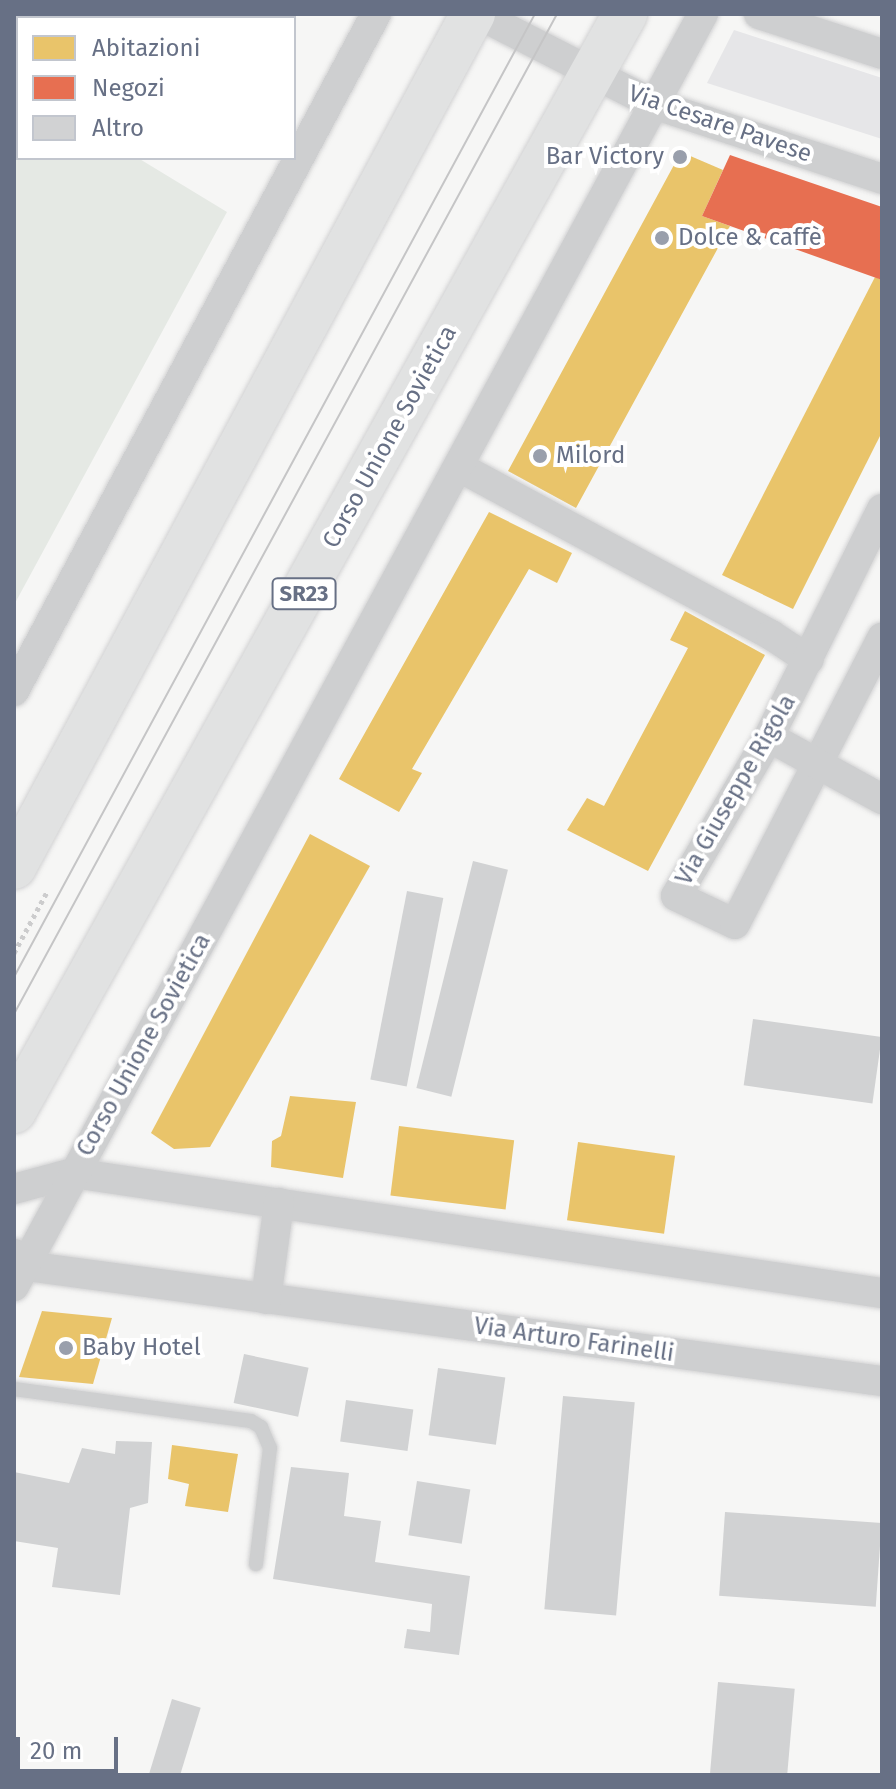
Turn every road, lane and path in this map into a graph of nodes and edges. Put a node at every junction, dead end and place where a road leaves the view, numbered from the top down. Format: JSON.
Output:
{"nodes":[{"id":1,"x":376,"y":14,"type":"edge"},
{"id":2,"x":476,"y":14,"type":"edge"},
{"id":3,"x":625,"y":14,"type":"edge"},
{"id":4,"x":703,"y":14,"type":"edge"},
{"id":5,"x":759,"y":14,"type":"edge"},
{"id":6,"x":882,"y":54,"type":"edge"},
{"id":7,"x":591,"y":75,"type":"junction"},
{"id":8,"x":653,"y":104,"type":"junction"},
{"id":9,"x":882,"y":179,"type":"edge"},
{"id":10,"x":461,"y":468,"type":"junction"},
{"id":11,"x":882,"y":509,"type":"edge"},
{"id":12,"x":882,"y":638,"type":"edge"},
{"id":13,"x":809,"y":660,"type":"junction"},
{"id":14,"x":14,"y":691,"type":"edge"},
{"id":15,"x":769,"y":737,"type":"junction"},
{"id":16,"x":821,"y":766,"type":"junction"},
{"id":17,"x":882,"y":799,"type":"edge"},
{"id":18,"x":14,"y":867,"type":"edge"},
{"id":19,"x":14,"y":1111,"type":"edge"},
{"id":20,"x":73,"y":1173,"type":"junction"},
{"id":21,"x":14,"y":1189,"type":"edge"},
{"id":22,"x":279,"y":1203,"type":"junction"},
{"id":23,"x":18,"y":1269,"type":"edge"},
{"id":24,"x":882,"y":1293,"type":"edge"},
{"id":25,"x":266,"y":1299,"type":"junction"},
{"id":26,"x":882,"y":1381,"type":"edge"},
{"id":27,"x":14,"y":1389,"type":"edge"},
{"id":28,"x":256,"y":1564,"type":"dead end"}],
"edges":[{"from":1,"to":14,"type":"street"},
{"from":2,"to":7,"type":"street","name":"Via Cesare Pavese"},
{"from":2,"to":18,"type":"main road"},
{"from":3,"to":7,"type":"main road","name":"Corso Unione Sovietica","number":"SR23"},
{"from":4,"to":8,"type":"street","name":"Corso Unione Sovietica"},
{"from":5,"to":6,"type":"street"},
{"from":7,"to":8,"type":"street","name":"Via Cesare Pavese"},
{"from":7,"to":19,"type":"main road","name":"Corso Unione Sovietica","number":"SR23"},
{"from":8,"to":9,"type":"street","name":"Via Cesare Pavese"},
{"from":8,"to":10,"type":"street","name":"Corso Unione Sovietica"},
{"from":10,"to":13,"type":"street"},
{"from":10,"to":20,"type":"street","name":"Corso Unione Sovietica"},
{"from":11,"to":13,"type":"street","name":"Via Giuseppe Rigola"},
{"from":12,"to":16,"type":"street","name":"Via Giuseppe Rigola"},
{"from":13,"to":15,"type":"street","name":"Via Giuseppe Rigola"},
{"from":15,"to":16,"type":"street"},
{"from":15,"to":16,"type":"street","name":"Via Giuseppe Rigola"},
{"from":16,"to":17,"type":"street"},
{"from":20,"to":21,"type":"street"},
{"from":20,"to":22,"type":"street"},
{"from":20,"to":23,"type":"street","name":"Corso Unione Sovietica"},
{"from":22,"to":24,"type":"street"},
{"from":22,"to":25,"type":"street"},
{"from":23,"to":25,"type":"street","name":"Via Arturo Farinelli"},
{"from":25,"to":26,"type":"street","name":"Via Arturo Farinelli"},
{"from":27,"to":28,"type":"lane"}]}
